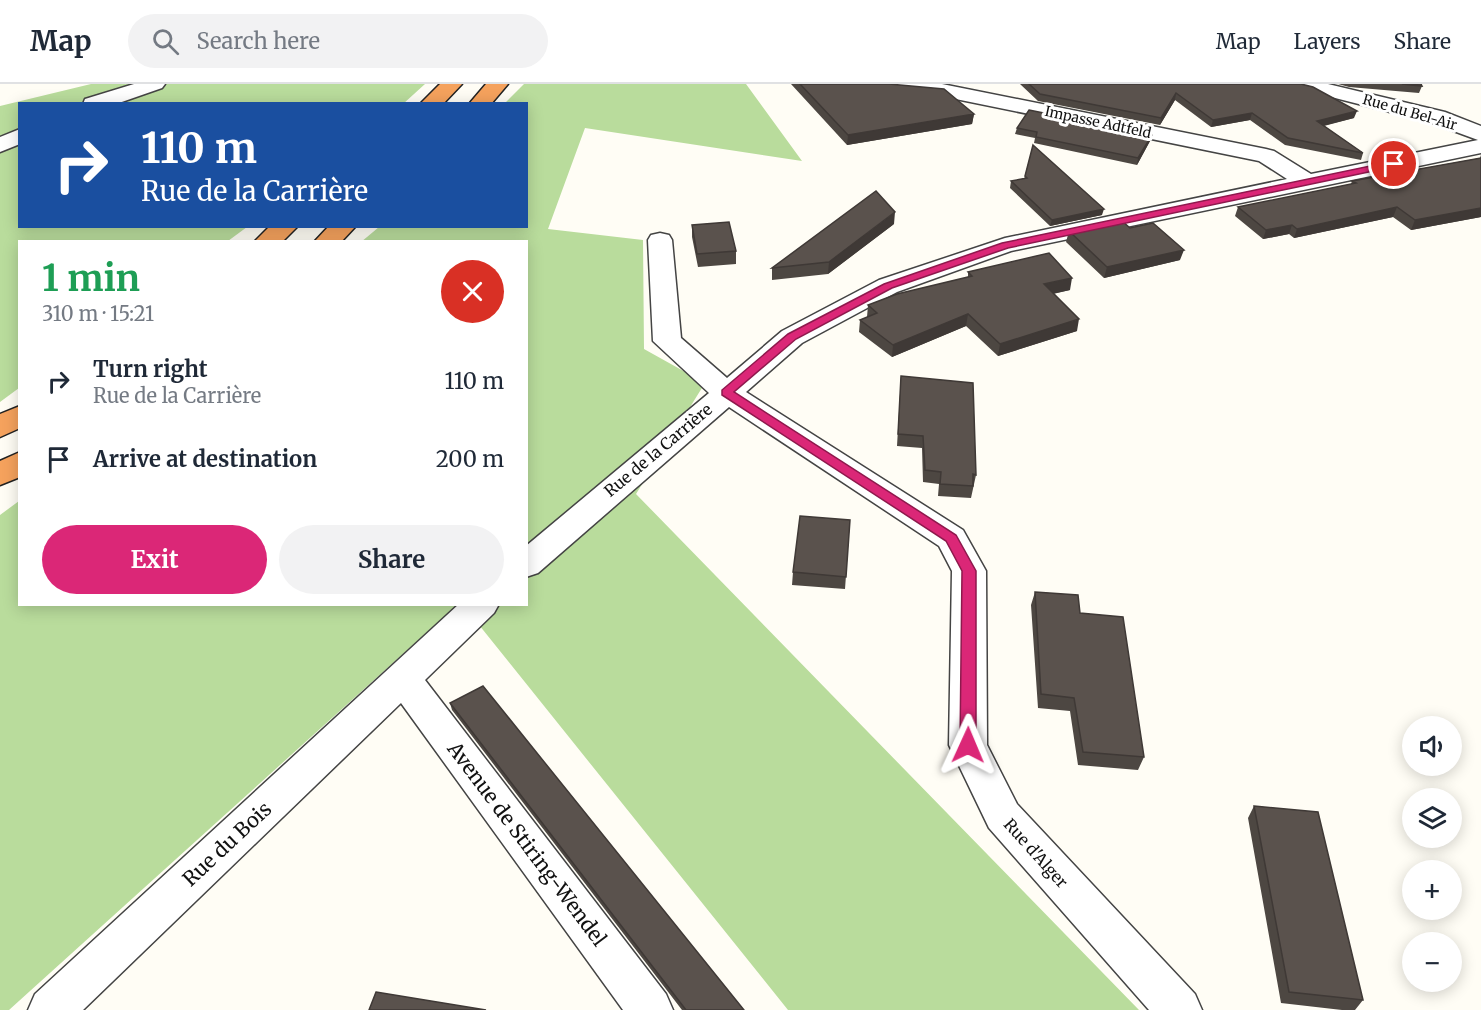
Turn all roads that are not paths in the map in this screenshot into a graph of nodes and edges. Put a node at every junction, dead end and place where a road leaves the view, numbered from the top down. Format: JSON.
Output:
{"nodes":[{"id":1,"x":155,"y":84,"type":"edge"},
{"id":2,"x":452,"y":84,"type":"edge"},
{"id":3,"x":498,"y":84,"type":"edge"},
{"id":4,"x":1303,"y":84,"type":"edge"},
{"id":5,"x":881,"y":85,"type":"edge"},
{"id":6,"x":99,"y":102,"type":"edge"},
{"id":7,"x":432,"y":102,"type":"edge"},
{"id":8,"x":481,"y":102,"type":"edge"},
{"id":9,"x":1481,"y":134,"type":"edge"},
{"id":10,"x":18,"y":137,"type":"edge"},
{"id":11,"x":0,"y":145,"type":"edge"},
{"id":12,"x":1481,"y":146,"type":"edge"},
{"id":13,"x":1307,"y":182,"type":"junction"},
{"id":14,"x":284,"y":228,"type":"edge"},
{"id":15,"x":342,"y":228,"type":"edge"},
{"id":16,"x":268,"y":240,"type":"edge"},
{"id":17,"x":328,"y":240,"type":"edge"},
{"id":18,"x":660,"y":240,"type":"dead end"},
{"id":19,"x":726,"y":392,"type":"junction"},
{"id":20,"x":18,"y":416,"type":"edge"},
{"id":21,"x":0,"y":427,"type":"edge"},
{"id":22,"x":18,"y":463,"type":"edge"},
{"id":23,"x":0,"y":475,"type":"edge"},
{"id":24,"x":528,"y":563,"type":"edge"},
{"id":25,"x":481,"y":606,"type":"edge"},
{"id":26,"x":404,"y":679,"type":"junction"},
{"id":27,"x":51,"y":1010,"type":"edge"},
{"id":28,"x":650,"y":1010,"type":"edge"},
{"id":29,"x":1179,"y":1010,"type":"edge"}],
"edges":[{"from":1,"to":6,"type":"street"},
{"from":2,"to":7,"type":"highway"},
{"from":3,"to":8,"type":"highway"},
{"from":4,"to":9,"type":"street","name":"Rue du Bel-Air"},
{"from":5,"to":13,"type":"street","name":"Impasse Adtfeld"},
{"from":10,"to":11,"type":"street"},
{"from":12,"to":13,"type":"street","name":"Rue de la Carrière"},
{"from":13,"to":19,"type":"street","name":"Rue de la Carrière"},
{"from":14,"to":16,"type":"highway"},
{"from":15,"to":17,"type":"highway"},
{"from":18,"to":19,"type":"street","name":"Rue d'Alger"},
{"from":19,"to":24,"type":"street","name":"Rue de la Carrière"},
{"from":19,"to":29,"type":"street","name":"Rue d'Alger"},
{"from":20,"to":21,"type":"highway"},
{"from":22,"to":23,"type":"highway"},
{"from":25,"to":26,"type":"street"},
{"from":26,"to":27,"type":"street","name":"Rue du Bois"},
{"from":26,"to":28,"type":"street","name":"Avenue de Stiring-Wendel"}]}
